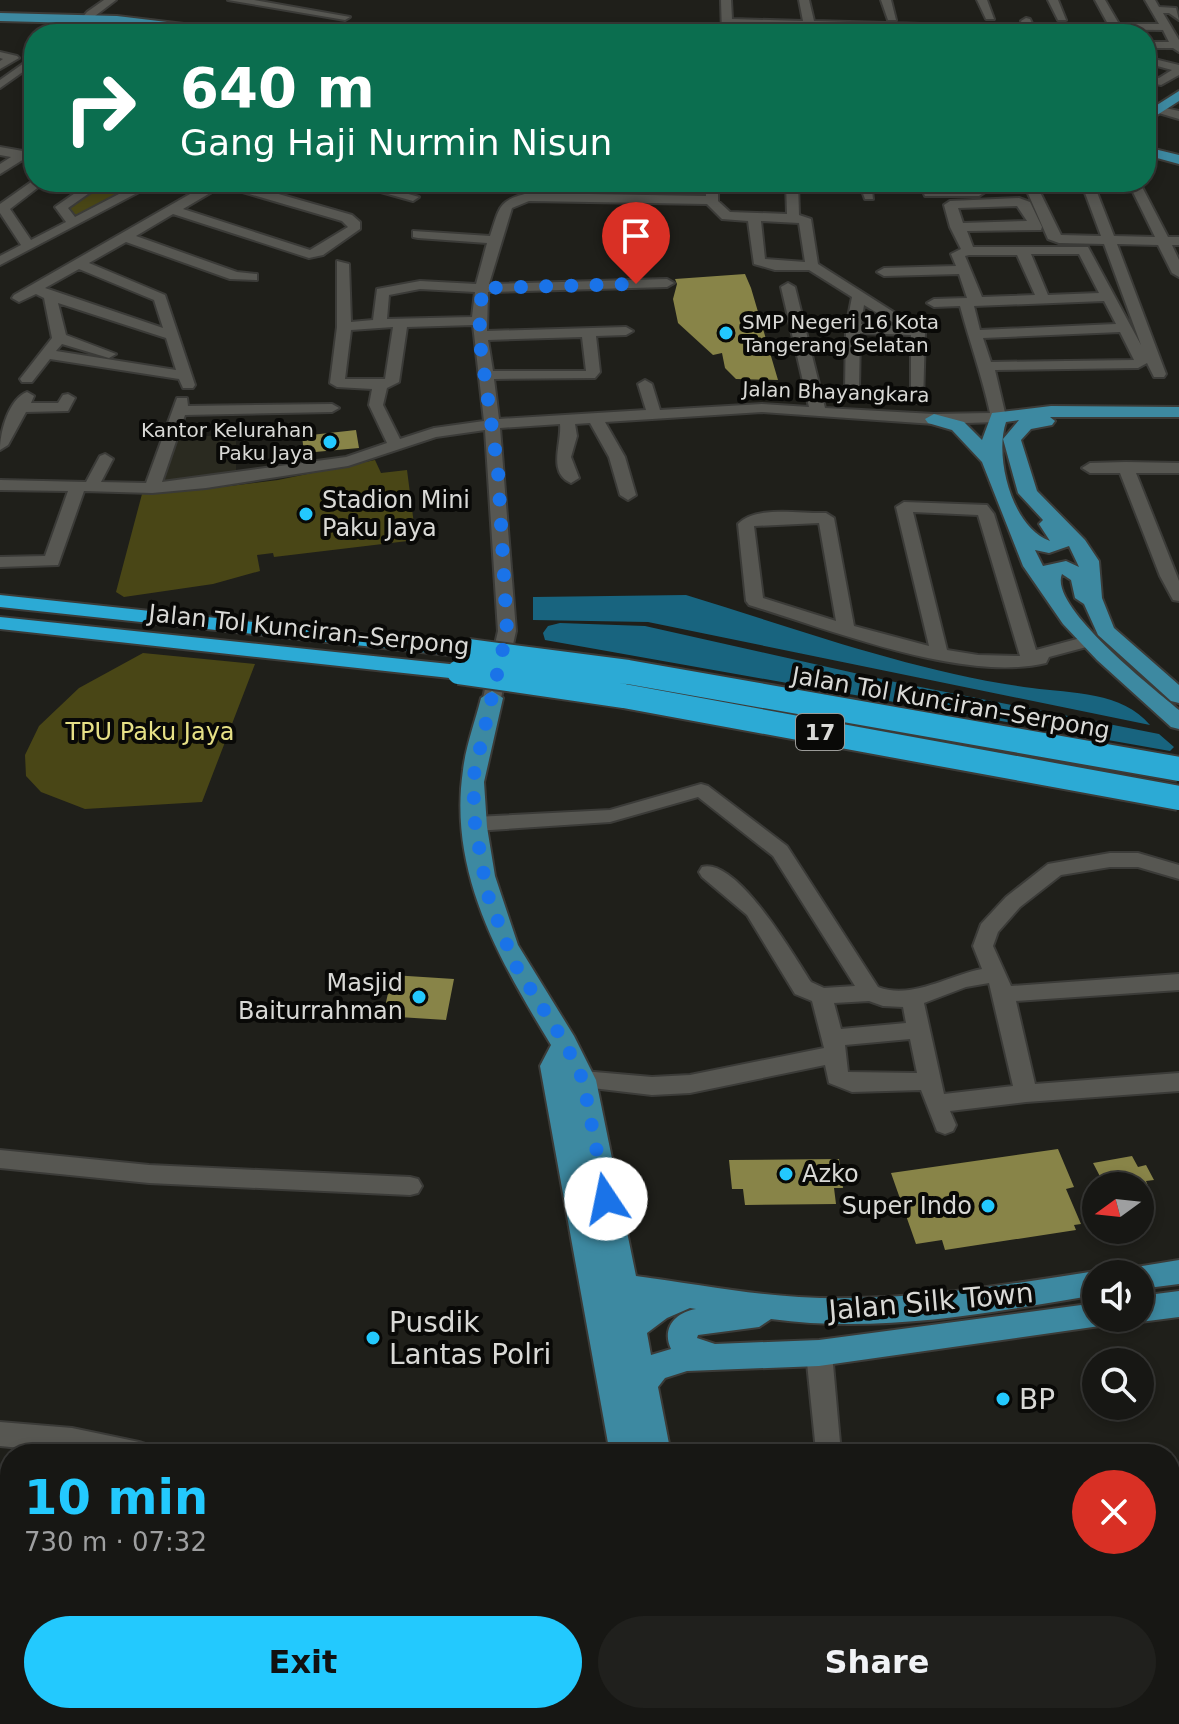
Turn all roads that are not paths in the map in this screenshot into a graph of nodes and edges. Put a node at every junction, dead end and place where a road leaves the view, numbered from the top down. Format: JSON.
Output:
{"nodes":[{"id":1,"x":111,"y":0,"type":"edge"},
{"id":2,"x":126,"y":0,"type":"edge"},
{"id":3,"x":233,"y":0,"type":"edge"},
{"id":4,"x":726,"y":0,"type":"edge"},
{"id":5,"x":738,"y":0,"type":"edge"},
{"id":6,"x":804,"y":0,"type":"edge"},
{"id":7,"x":886,"y":0,"type":"edge"},
{"id":8,"x":982,"y":0,"type":"edge"},
{"id":9,"x":1053,"y":0,"type":"edge"},
{"id":10,"x":1100,"y":0,"type":"edge"},
{"id":11,"x":1153,"y":5,"type":"edge"},
{"id":12,"x":0,"y":17,"type":"edge"},
{"id":13,"x":345,"y":17,"type":"dead end"},
{"id":14,"x":990,"y":17,"type":"dead end"},
{"id":15,"x":1179,"y":17,"type":"edge"},
{"id":16,"x":892,"y":18,"type":"dead end"},
{"id":17,"x":1026,"y":21,"type":"dead end"},
{"id":18,"x":81,"y":24,"type":"edge"},
{"id":19,"x":732,"y":24,"type":"edge"},
{"id":20,"x":734,"y":24,"type":"edge"},
{"id":21,"x":810,"y":24,"type":"edge"},
{"id":22,"x":1027,"y":24,"type":"edge"},
{"id":23,"x":1071,"y":24,"type":"edge"},
{"id":24,"x":1113,"y":24,"type":"edge"},
{"id":25,"x":0,"y":25,"type":"edge"},
{"id":26,"x":24,"y":25,"type":"edge"},
{"id":27,"x":1174,"y":38,"type":"edge"},
{"id":28,"x":4,"y":55,"type":"edge"},
{"id":29,"x":1156,"y":63,"type":"edge"},
{"id":30,"x":0,"y":66,"type":"edge"},
{"id":31,"x":24,"y":67,"type":"edge"},
{"id":32,"x":1179,"y":69,"type":"edge"},
{"id":33,"x":24,"y":79,"type":"edge"},
{"id":34,"x":1156,"y":81,"type":"edge"},
{"id":35,"x":4,"y":82,"type":"edge"},
{"id":36,"x":24,"y":83,"type":"edge"},
{"id":37,"x":1179,"y":86,"type":"edge"},
{"id":38,"x":1179,"y":95,"type":"edge"},
{"id":39,"x":0,"y":101,"type":"edge"},
{"id":40,"x":1156,"y":109,"type":"edge"},
{"id":41,"x":1156,"y":109,"type":"edge"},
{"id":42,"x":1156,"y":110,"type":"edge"},
{"id":43,"x":1179,"y":115,"type":"edge"},
{"id":44,"x":1156,"y":145,"type":"edge"},
{"id":45,"x":0,"y":151,"type":"edge"},
{"id":46,"x":1179,"y":151,"type":"edge"},
{"id":47,"x":1156,"y":154,"type":"edge"},
{"id":48,"x":17,"y":158,"type":"edge"},
{"id":49,"x":1179,"y":160,"type":"edge"},
{"id":50,"x":0,"y":170,"type":"edge"},
{"id":51,"x":25,"y":192,"type":"edge"},
{"id":52,"x":84,"y":192,"type":"edge"},
{"id":53,"x":133,"y":192,"type":"edge"},
{"id":54,"x":204,"y":192,"type":"edge"},
{"id":55,"x":256,"y":192,"type":"edge"},
{"id":56,"x":390,"y":192,"type":"edge"},
{"id":57,"x":408,"y":192,"type":"edge"},
{"id":58,"x":711,"y":192,"type":"edge"},
{"id":59,"x":726,"y":192,"type":"edge"},
{"id":60,"x":792,"y":192,"type":"edge"},
{"id":61,"x":868,"y":192,"type":"edge"},
{"id":62,"x":929,"y":192,"type":"edge"},
{"id":63,"x":979,"y":192,"type":"edge"},
{"id":64,"x":1033,"y":192,"type":"edge"},
{"id":65,"x":1091,"y":192,"type":"edge"},
{"id":66,"x":1139,"y":192,"type":"edge"},
{"id":67,"x":869,"y":196,"type":"dead end"},
{"id":68,"x":711,"y":200,"type":"junction"},
{"id":69,"x":173,"y":210,"type":"junction"},
{"id":70,"x":722,"y":211,"type":"junction"},
{"id":71,"x":754,"y":217,"type":"junction"},
{"id":72,"x":793,"y":217,"type":"junction"},
{"id":73,"x":73,"y":223,"type":"junction"},
{"id":74,"x":1035,"y":225,"type":"junction"},
{"id":75,"x":956,"y":227,"type":"junction"},
{"id":76,"x":1179,"y":233,"type":"edge"},
{"id":77,"x":418,"y":234,"type":"dead end"},
{"id":78,"x":126,"y":237,"type":"junction"},
{"id":79,"x":1168,"y":238,"type":"edge"},
{"id":80,"x":1108,"y":239,"type":"junction"},
{"id":81,"x":495,"y":240,"type":"junction"},
{"id":82,"x":29,"y":246,"type":"junction"},
{"id":83,"x":1022,"y":250,"type":"junction"},
{"id":84,"x":1047,"y":250,"type":"junction"},
{"id":85,"x":968,"y":251,"type":"junction"},
{"id":86,"x":0,"y":261,"type":"edge"},
{"id":87,"x":77,"y":263,"type":"junction"},
{"id":88,"x":342,"y":264,"type":"dead end"},
{"id":89,"x":812,"y":266,"type":"junction"},
{"id":90,"x":963,"y":270,"type":"junction"},
{"id":91,"x":884,"y":272,"type":"dead end"},
{"id":92,"x":1179,"y":273,"type":"edge"},
{"id":93,"x":252,"y":277,"type":"dead end"},
{"id":94,"x":667,"y":283,"type":"dead end"},
{"id":95,"x":788,"y":287,"type":"dead end"},
{"id":96,"x":34,"y":288,"type":"junction"},
{"id":97,"x":482,"y":288,"type":"junction"},
{"id":98,"x":50,"y":296,"type":"junction"},
{"id":99,"x":859,"y":297,"type":"junction"},
{"id":100,"x":1110,"y":297,"type":"junction"},
{"id":101,"x":19,"y":298,"type":"dead end"},
{"id":102,"x":1043,"y":299,"type":"junction"},
{"id":103,"x":970,"y":301,"type":"junction"},
{"id":104,"x":934,"y":303,"type":"dead end"},
{"id":105,"x":380,"y":323,"type":"junction"},
{"id":106,"x":401,"y":323,"type":"junction"},
{"id":107,"x":344,"y":327,"type":"junction"},
{"id":108,"x":853,"y":328,"type":"junction"},
{"id":109,"x":1126,"y":328,"type":"junction"},
{"id":110,"x":479,"y":329,"type":"junction"},
{"id":111,"x":626,"y":331,"type":"dead end"},
{"id":112,"x":918,"y":332,"type":"junction"},
{"id":113,"x":982,"y":333,"type":"junction"},
{"id":114,"x":589,"y":334,"type":"junction"},
{"id":115,"x":174,"y":336,"type":"junction"},
{"id":116,"x":59,"y":338,"type":"junction"},
{"id":117,"x":47,"y":354,"type":"junction"},
{"id":118,"x":990,"y":366,"type":"junction"},
{"id":119,"x":152,"y":371,"type":"junction"},
{"id":120,"x":1179,"y":373,"type":"edge"},
{"id":121,"x":1159,"y":374,"type":"junction"},
{"id":122,"x":485,"y":375,"type":"junction"},
{"id":123,"x":27,"y":379,"type":"dead end"},
{"id":124,"x":186,"y":384,"type":"junction"},
{"id":125,"x":645,"y":384,"type":"dead end"},
{"id":126,"x":380,"y":385,"type":"junction"},
{"id":127,"x":1000,"y":386,"type":"dead end"},
{"id":128,"x":68,"y":398,"type":"dead end"},
{"id":129,"x":332,"y":408,"type":"dead end"},
{"id":130,"x":180,"y":411,"type":"junction"},
{"id":131,"x":818,"y":411,"type":"junction"},
{"id":132,"x":1179,"y":412,"type":"edge"},
{"id":133,"x":655,"y":416,"type":"junction"},
{"id":134,"x":998,"y":417,"type":"junction"},
{"id":135,"x":596,"y":418,"type":"junction"},
{"id":136,"x":567,"y":419,"type":"junction"},
{"id":137,"x":934,"y":419,"type":"junction"},
{"id":138,"x":1179,"y":422,"type":"edge"},
{"id":139,"x":492,"y":424,"type":"junction"},
{"id":140,"x":0,"y":445,"type":"edge"},
{"id":141,"x":396,"y":446,"type":"junction"},
{"id":142,"x":105,"y":459,"type":"dead end"},
{"id":143,"x":991,"y":460,"type":"junction"},
{"id":144,"x":1126,"y":467,"type":"junction"},
{"id":145,"x":1090,"y":468,"type":"dead end"},
{"id":146,"x":1179,"y":468,"type":"edge"},
{"id":147,"x":571,"y":478,"type":"dead end"},
{"id":148,"x":0,"y":485,"type":"edge"},
{"id":149,"x":84,"y":487,"type":"junction"},
{"id":150,"x":152,"y":488,"type":"junction"},
{"id":151,"x":628,"y":495,"type":"dead end"},
{"id":152,"x":1046,"y":514,"type":"junction"},
{"id":153,"x":1014,"y":522,"type":"junction"},
{"id":154,"x":0,"y":562,"type":"edge"},
{"id":155,"x":1174,"y":576,"type":"edge"},
{"id":156,"x":1179,"y":596,"type":"edge"},
{"id":157,"x":0,"y":601,"type":"edge"},
{"id":158,"x":1059,"y":606,"type":"junction"},
{"id":159,"x":1095,"y":611,"type":"junction"},
{"id":160,"x":0,"y":623,"type":"edge"},
{"id":161,"x":846,"y":629,"type":"junction"},
{"id":162,"x":1092,"y":645,"type":"junction"},
{"id":163,"x":939,"y":653,"type":"junction"},
{"id":164,"x":1035,"y":660,"type":"junction"},
{"id":165,"x":1179,"y":696,"type":"edge"},
{"id":166,"x":492,"y":698,"type":"joint"},
{"id":167,"x":1179,"y":722,"type":"edge"},
{"id":168,"x":1179,"y":769,"type":"edge"},
{"id":169,"x":1179,"y":798,"type":"edge"},
{"id":170,"x":475,"y":824,"type":"junction"},
{"id":171,"x":709,"y":872,"type":"dead end"},
{"id":172,"x":1179,"y":872,"type":"edge"},
{"id":173,"x":1179,"y":982,"type":"edge"},
{"id":174,"x":1000,"y":984,"type":"junction"},
{"id":175,"x":870,"y":993,"type":"junction"},
{"id":176,"x":822,"y":996,"type":"junction"},
{"id":177,"x":912,"y":999,"type":"junction"},
{"id":178,"x":917,"y":1030,"type":"junction"},
{"id":179,"x":565,"y":1043,"type":"junction"},
{"id":180,"x":834,"y":1046,"type":"junction"},
{"id":181,"x":583,"y":1080,"type":"junction"},
{"id":182,"x":930,"y":1081,"type":"junction"},
{"id":183,"x":1179,"y":1082,"type":"edge"},
{"id":184,"x":1026,"y":1093,"type":"junction"},
{"id":185,"x":935,"y":1104,"type":"junction"},
{"id":186,"x":945,"y":1125,"type":"dead end"},
{"id":187,"x":0,"y":1159,"type":"edge"},
{"id":188,"x":410,"y":1186,"type":"dead end"},
{"id":189,"x":1179,"y":1272,"type":"edge"},
{"id":190,"x":1154,"y":1275,"type":"edge"},
{"id":191,"x":1082,"y":1285,"type":"edge"},
{"id":192,"x":623,"y":1287,"type":"junction"},
{"id":193,"x":691,"y":1295,"type":"junction"},
{"id":194,"x":1179,"y":1304,"type":"edge"},
{"id":195,"x":1154,"y":1307,"type":"edge"},
{"id":196,"x":798,"y":1310,"type":"junction"},
{"id":197,"x":1082,"y":1318,"type":"edge"},
{"id":198,"x":631,"y":1328,"type":"junction"},
{"id":199,"x":819,"y":1353,"type":"junction"},
{"id":200,"x":715,"y":1357,"type":"junction"},
{"id":201,"x":608,"y":1362,"type":"junction"},
{"id":202,"x":641,"y":1384,"type":"junction"},
{"id":203,"x":0,"y":1434,"type":"edge"},
{"id":204,"x":91,"y":1444,"type":"edge"},
{"id":205,"x":624,"y":1444,"type":"edge"},
{"id":206,"x":653,"y":1444,"type":"edge"},
{"id":207,"x":828,"y":1444,"type":"edge"}],
"edges":[{"from":1,"to":18,"type":"street"},
{"from":2,"to":18,"type":"street"},
{"from":3,"to":13,"type":"street"},
{"from":4,"to":19,"type":"street"},
{"from":5,"to":20,"type":"street"},
{"from":6,"to":21,"type":"street"},
{"from":7,"to":16,"type":"street"},
{"from":8,"to":14,"type":"street"},
{"from":9,"to":23,"type":"street"},
{"from":10,"to":24,"type":"street"},
{"from":11,"to":15,"type":"street"},
{"from":11,"to":27,"type":"street"},
{"from":12,"to":18,"type":"main road"},
{"from":17,"to":22,"type":"street"},
{"from":25,"to":26,"type":"main road"},
{"from":28,"to":30,"type":"street"},
{"from":29,"to":32,"type":"street"},
{"from":31,"to":35,"type":"street"},
{"from":32,"to":34,"type":"street"},
{"from":33,"to":35,"type":"street"},
{"from":36,"to":39,"type":"street"},
{"from":37,"to":40,"type":"main road"},
{"from":38,"to":41,"type":"main road"},
{"from":42,"to":43,"type":"street"},
{"from":44,"to":46,"type":"main road"},
{"from":45,"to":48,"type":"street"},
{"from":47,"to":49,"type":"main road"},
{"from":48,"to":50,"type":"street"},
{"from":51,"to":82,"type":"street"},
{"from":52,"to":73,"type":"street"},
{"from":53,"to":73,"type":"street"},
{"from":54,"to":69,"type":"street"},
{"from":55,"to":69,"type":"street"},
{"from":56,"to":57,"type":"street"},
{"from":58,"to":68,"type":"street"},
{"from":59,"to":70,"type":"street"},
{"from":60,"to":72,"type":"street"},
{"from":61,"to":67,"type":"street"},
{"from":62,"to":63,"type":"street"},
{"from":64,"to":80,"type":"street"},
{"from":65,"to":80,"type":"street"},
{"from":66,"to":79,"type":"street"},
{"from":68,"to":70,"type":"street"},
{"from":68,"to":81,"type":"street"},
{"from":69,"to":78,"type":"street"},
{"from":70,"to":71,"type":"street"},
{"from":71,"to":72,"type":"street"},
{"from":71,"to":89,"type":"street"},
{"from":72,"to":89,"type":"street"},
{"from":73,"to":82,"type":"street"},
{"from":74,"to":75,"type":"street"},
{"from":74,"to":75,"type":"street"},
{"from":74,"to":84,"type":"street"},
{"from":75,"to":85,"type":"street"},
{"from":76,"to":79,"type":"street"},
{"from":77,"to":81,"type":"street"},
{"from":78,"to":87,"type":"street"},
{"from":78,"to":93,"type":"street"},
{"from":79,"to":80,"type":"street"},
{"from":79,"to":92,"type":"street"},
{"from":80,"to":121,"type":"street"},
{"from":81,"to":97,"type":"street"},
{"from":82,"to":86,"type":"street"},
{"from":83,"to":84,"type":"street"},
{"from":83,"to":85,"type":"street"},
{"from":83,"to":102,"type":"street"},
{"from":84,"to":100,"type":"street"},
{"from":85,"to":90,"type":"street"},
{"from":87,"to":96,"type":"street"},
{"from":87,"to":115,"type":"street"},
{"from":88,"to":107,"type":"street"},
{"from":89,"to":99,"type":"street"},
{"from":90,"to":91,"type":"street"},
{"from":90,"to":103,"type":"street"},
{"from":94,"to":97,"type":"street"},
{"from":95,"to":131,"type":"street"},
{"from":96,"to":98,"type":"street"},
{"from":96,"to":101,"type":"street"},
{"from":97,"to":105,"type":"street"},
{"from":97,"to":110,"type":"street"},
{"from":98,"to":115,"type":"street"},
{"from":98,"to":116,"type":"street"},
{"from":99,"to":108,"type":"street"},
{"from":99,"to":112,"type":"street"},
{"from":100,"to":102,"type":"street"},
{"from":100,"to":109,"type":"street"},
{"from":102,"to":103,"type":"street"},
{"from":103,"to":104,"type":"street"},
{"from":103,"to":113,"type":"street"},
{"from":105,"to":106,"type":"street"},
{"from":105,"to":107,"type":"street"},
{"from":106,"to":110,"type":"street"},
{"from":106,"to":126,"type":"street"},
{"from":107,"to":126,"type":"street"},
{"from":108,"to":112,"type":"street"},
{"from":108,"to":112,"type":"street"},
{"from":109,"to":113,"type":"street"},
{"from":109,"to":118,"type":"street"},
{"from":110,"to":114,"type":"street"},
{"from":110,"to":122,"type":"street"},
{"from":111,"to":114,"type":"street"},
{"from":113,"to":118,"type":"street"},
{"from":114,"to":122,"type":"street"},
{"from":115,"to":124,"type":"street"},
{"from":116,"to":117,"type":"street"},
{"from":116,"to":119,"type":"street"},
{"from":117,"to":119,"type":"street"},
{"from":117,"to":123,"type":"street"},
{"from":118,"to":134,"type":"street"},
{"from":119,"to":124,"type":"street"},
{"from":120,"to":121,"type":"street"},
{"from":121,"to":127,"type":"street"},
{"from":122,"to":139,"type":"street"},
{"from":124,"to":130,"type":"street"},
{"from":125,"to":133,"type":"street"},
{"from":126,"to":141,"type":"street"},
{"from":128,"to":140,"type":"street"},
{"from":129,"to":130,"type":"street"},
{"from":130,"to":150,"type":"street"},
{"from":131,"to":133,"type":"street","name":"Jalan Bhayangkara"},
{"from":131,"to":137,"type":"street","name":"Jalan Bhayangkara"},
{"from":132,"to":134,"type":"main road","name":"Jalan Bhayangkara"},
{"from":133,"to":135,"type":"street","name":"Jalan Bhayangkara"},
{"from":134,"to":137,"type":"street","name":"Jalan Bhayangkara"},
{"from":134,"to":143,"type":"main road"},
{"from":135,"to":136,"type":"street","name":"Jalan Bhayangkara"},
{"from":135,"to":151,"type":"street"},
{"from":136,"to":139,"type":"street","name":"Jalan Bhayangkara"},
{"from":136,"to":147,"type":"street"},
{"from":137,"to":143,"type":"main road"},
{"from":138,"to":152,"type":"main road"},
{"from":139,"to":141,"type":"street","name":"Jalan Bhayangkara"},
{"from":139,"to":166,"type":"street"},
{"from":141,"to":150,"type":"street","name":"Jalan Bhayangkara"},
{"from":142,"to":149,"type":"street"},
{"from":143,"to":153,"type":"main road"},
{"from":144,"to":145,"type":"street"},
{"from":144,"to":146,"type":"street"},
{"from":144,"to":155,"type":"street"},
{"from":148,"to":149,"type":"street","name":"Jalan Bhayangkara"},
{"from":149,"to":150,"type":"street","name":"Jalan Bhayangkara"},
{"from":149,"to":154,"type":"street"},
{"from":152,"to":153,"type":"main road"},
{"from":152,"to":159,"type":"main road"},
{"from":153,"to":158,"type":"main road"},
{"from":155,"to":156,"type":"street"},
{"from":157,"to":168,"type":"highway","name":"Jalan Tol Kunciran–Serpong","number":"17","bridge":true},
{"from":158,"to":159,"type":"main road"},
{"from":158,"to":162,"type":"main road"},
{"from":159,"to":165,"type":"main road"},
{"from":160,"to":169,"type":"highway","name":"Jalan Tol Kunciran–Serpong","number":"17","bridge":true},
{"from":161,"to":161,"type":"street"},
{"from":161,"to":163,"type":"street"},
{"from":162,"to":164,"type":"street"},
{"from":162,"to":167,"type":"main road"},
{"from":163,"to":164,"type":"street"},
{"from":163,"to":164,"type":"street"},
{"from":166,"to":170,"type":"main road"},
{"from":170,"to":175,"type":"street"},
{"from":170,"to":179,"type":"main road"},
{"from":171,"to":176,"type":"street"},
{"from":172,"to":174,"type":"street"},
{"from":173,"to":174,"type":"street"},
{"from":174,"to":177,"type":"street"},
{"from":174,"to":184,"type":"street"},
{"from":175,"to":176,"type":"street"},
{"from":175,"to":177,"type":"street"},
{"from":176,"to":180,"type":"street"},
{"from":177,"to":178,"type":"street"},
{"from":178,"to":180,"type":"street"},
{"from":178,"to":182,"type":"street"},
{"from":179,"to":181,"type":"main road"},
{"from":179,"to":201,"type":"main road"},
{"from":180,"to":181,"type":"street"},
{"from":180,"to":182,"type":"street"},
{"from":181,"to":192,"type":"main road"},
{"from":182,"to":185,"type":"street"},
{"from":183,"to":184,"type":"street"},
{"from":184,"to":185,"type":"street"},
{"from":185,"to":186,"type":"street"},
{"from":187,"to":188,"type":"street"},
{"from":189,"to":190,"type":"main road"},
{"from":191,"to":196,"type":"main road","name":"Jalan Silk Town"},
{"from":192,"to":193,"type":"main road","name":"Jalan Silk Town"},
{"from":192,"to":198,"type":"main road"},
{"from":193,"to":196,"type":"main road","name":"Jalan Silk Town"},
{"from":193,"to":198,"type":"main road"},
{"from":194,"to":195,"type":"main road"},
{"from":196,"to":200,"type":"main road"},
{"from":197,"to":199,"type":"main road","name":"Jalan Silk Town"},
{"from":198,"to":201,"type":"main road"},
{"from":198,"to":202,"type":"main road"},
{"from":199,"to":200,"type":"main road","name":"Jalan Silk Town"},
{"from":199,"to":207,"type":"street"},
{"from":200,"to":202,"type":"main road","name":"Jalan Silk Town"},
{"from":201,"to":205,"type":"main road"},
{"from":202,"to":206,"type":"main road"},
{"from":203,"to":204,"type":"street"}]}
